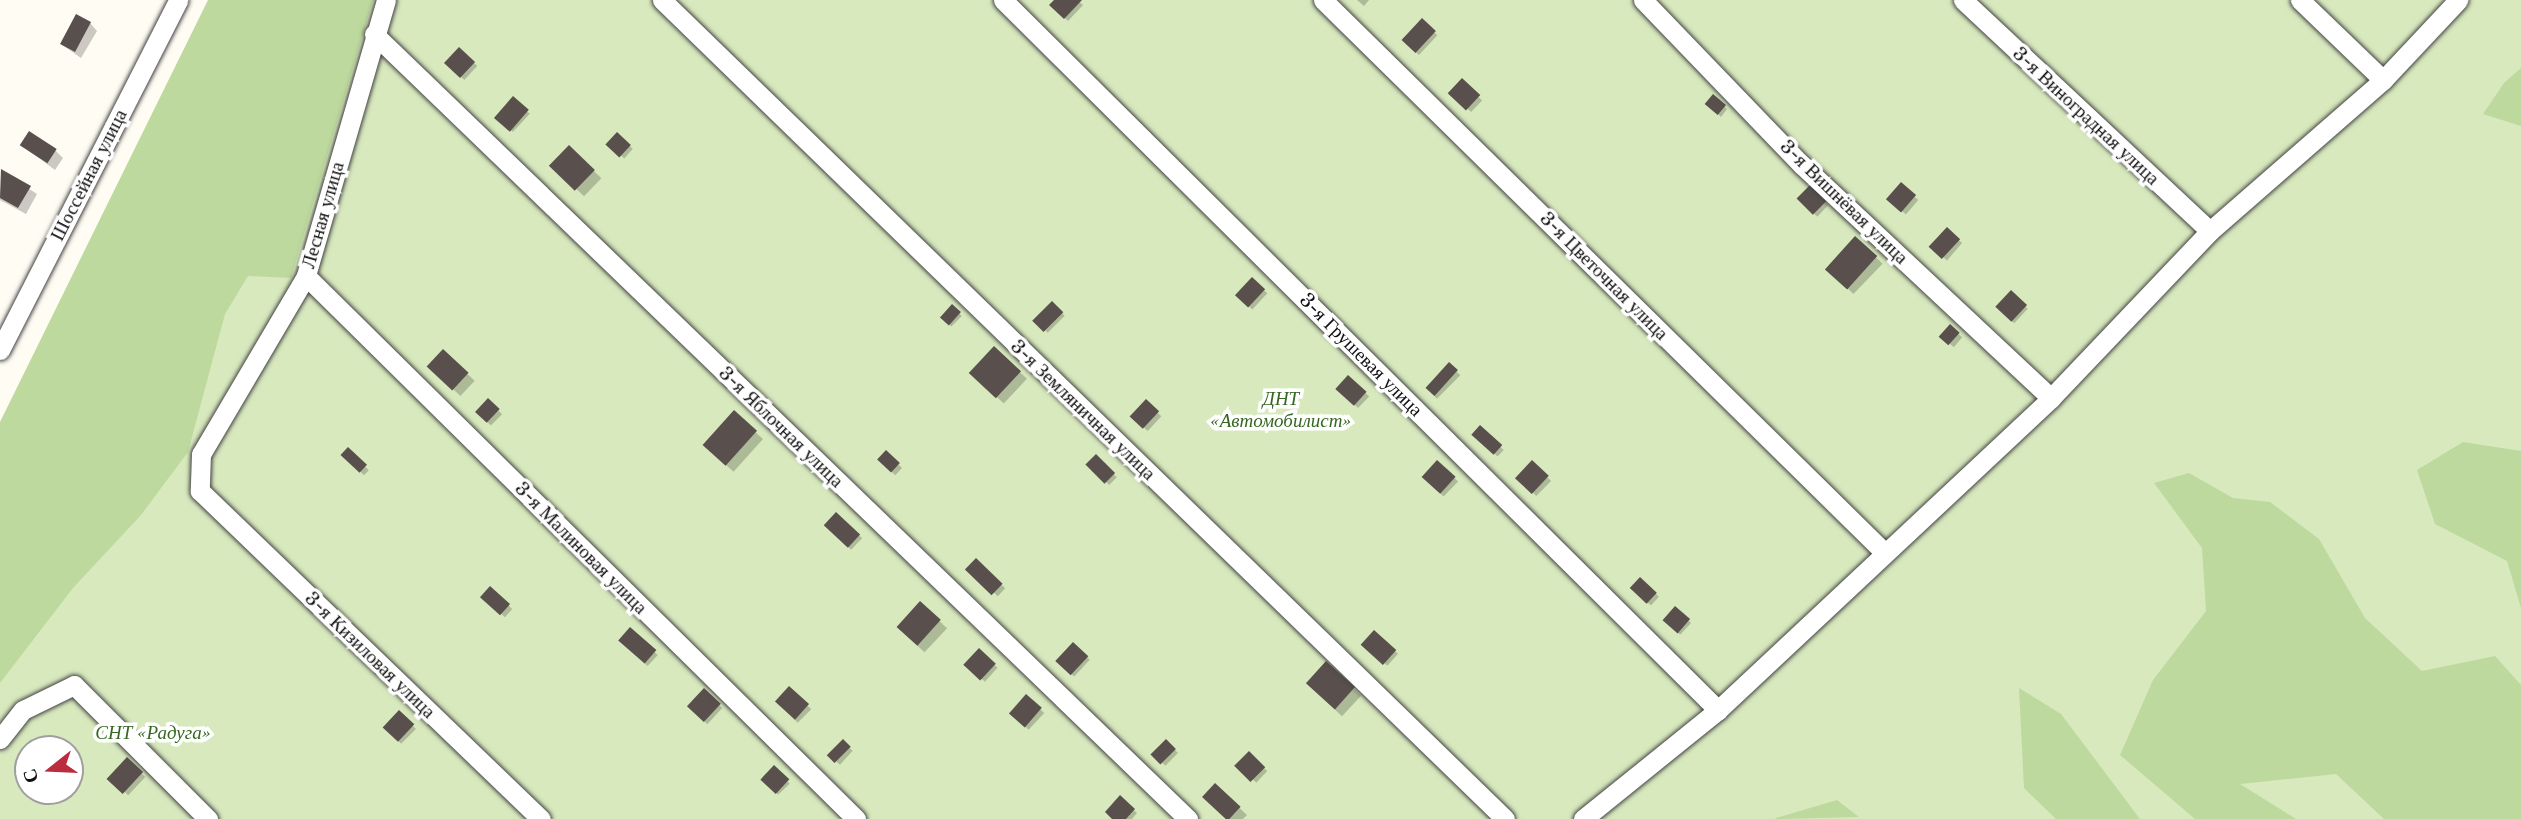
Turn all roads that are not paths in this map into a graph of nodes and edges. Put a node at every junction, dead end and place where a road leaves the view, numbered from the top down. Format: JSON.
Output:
{"nodes":[{"id":1,"x":178,"y":0,"type":"edge"},
{"id":2,"x":386,"y":0,"type":"edge"},
{"id":3,"x":662,"y":0,"type":"edge"},
{"id":4,"x":1003,"y":0,"type":"edge"},
{"id":5,"x":1323,"y":0,"type":"edge"},
{"id":6,"x":1643,"y":0,"type":"edge"},
{"id":7,"x":1963,"y":0,"type":"edge"},
{"id":8,"x":2300,"y":0,"type":"edge"},
{"id":9,"x":2458,"y":0,"type":"edge"},
{"id":10,"x":374,"y":34,"type":"junction"},
{"id":11,"x":2383,"y":80,"type":"junction"},
{"id":12,"x":2210,"y":231,"type":"junction"},
{"id":13,"x":306,"y":276,"type":"junction"},
{"id":14,"x":0,"y":350,"type":"edge"},
{"id":15,"x":2051,"y":398,"type":"junction"},
{"id":16,"x":200,"y":491,"type":"joint"},
{"id":17,"x":1884,"y":552,"type":"junction"},
{"id":18,"x":1718,"y":710,"type":"junction"},
{"id":19,"x":0,"y":739,"type":"edge"},
{"id":20,"x":208,"y":819,"type":"edge"},
{"id":21,"x":541,"y":819,"type":"edge"},
{"id":22,"x":856,"y":819,"type":"edge"},
{"id":23,"x":1188,"y":819,"type":"edge"},
{"id":24,"x":1505,"y":819,"type":"edge"},
{"id":25,"x":1583,"y":819,"type":"edge"}],
"edges":[{"from":1,"to":14,"type":"street","name":"Шоссейная улица"},
{"from":2,"to":10,"type":"street","name":"Лесная улица"},
{"from":3,"to":24,"type":"street","name":"3-я Земляничная улица"},
{"from":4,"to":18,"type":"street","name":"3-я Грушевая улица"},
{"from":5,"to":17,"type":"street","name":"3-я Цветочная улица"},
{"from":6,"to":15,"type":"street","name":"3-я Вишнёвая улица"},
{"from":7,"to":12,"type":"street","name":"3-я Виноградная улица"},
{"from":8,"to":11,"type":"street"},
{"from":9,"to":11,"type":"street"},
{"from":10,"to":13,"type":"street","name":"Лесная улица"},
{"from":10,"to":23,"type":"street","name":"3-я Яблочная улица"},
{"from":11,"to":12,"type":"street"},
{"from":12,"to":15,"type":"street"},
{"from":13,"to":16,"type":"street","name":"Лесная улица"},
{"from":13,"to":22,"type":"street","name":"3-я Малиновая улица"},
{"from":15,"to":17,"type":"street"},
{"from":16,"to":21,"type":"street","name":"3-я Кизиловая улица"},
{"from":17,"to":18,"type":"street"},
{"from":18,"to":25,"type":"street"},
{"from":19,"to":20,"type":"street"}]}
